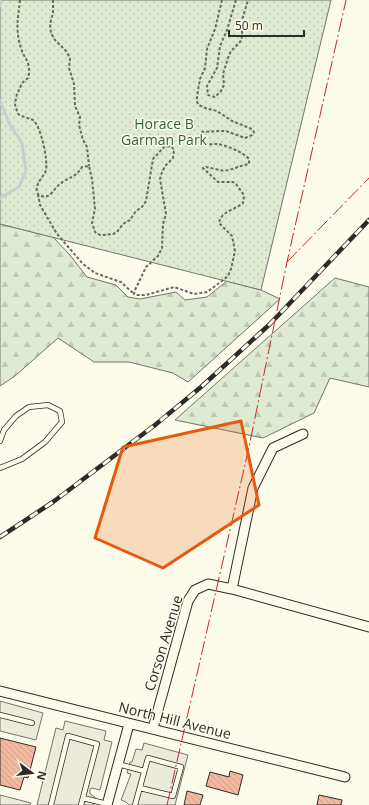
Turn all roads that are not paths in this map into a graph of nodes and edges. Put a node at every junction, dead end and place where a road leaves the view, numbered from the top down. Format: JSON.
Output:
{"nodes":[{"id":1,"x":303,"y":434,"type":"dead end"},
{"id":2,"x":0,"y":441,"type":"edge"},
{"id":3,"x":0,"y":468,"type":"edge"},
{"id":4,"x":232,"y":589,"type":"junction"},
{"id":5,"x":369,"y":627,"type":"edge"},
{"id":6,"x":0,"y":691,"type":"edge"},
{"id":7,"x":0,"y":715,"type":"edge"},
{"id":8,"x":32,"y":723,"type":"dead end"},
{"id":9,"x":129,"y":724,"type":"junction"},
{"id":10,"x":153,"y":728,"type":"junction"},
{"id":11,"x":118,"y":764,"type":"junction"},
{"id":12,"x":144,"y":771,"type":"junction"},
{"id":13,"x":344,"y":777,"type":"dead end"},
{"id":14,"x":140,"y":788,"type":"junction"},
{"id":15,"x":82,"y":798,"type":"junction"},
{"id":16,"x":51,"y":805,"type":"edge"},
{"id":17,"x":81,"y":805,"type":"edge"},
{"id":18,"x":107,"y":805,"type":"edge"},
{"id":19,"x":135,"y":805,"type":"edge"}],
"edges":[{"from":1,"to":4,"type":"street"},
{"from":2,"to":3,"type":"lane"},
{"from":4,"to":5,"type":"street"},
{"from":4,"to":10,"type":"street","name":"Corson Avenue"},
{"from":6,"to":9,"type":"street","name":"North Hill Avenue"},
{"from":7,"to":8,"type":"lane"},
{"from":9,"to":10,"type":"street","name":"North Hill Avenue"},
{"from":9,"to":11,"type":"street"},
{"from":10,"to":13,"type":"street","name":"North Hill Avenue"},
{"from":11,"to":12,"type":"lane"},
{"from":11,"to":18,"type":"street"},
{"from":12,"to":14,"type":"lane"},
{"from":12,"to":14,"type":"lane"},
{"from":14,"to":19,"type":"lane"},
{"from":15,"to":16,"type":"lane"},
{"from":15,"to":17,"type":"lane"},
{"from":15,"to":18,"type":"lane"}]}
